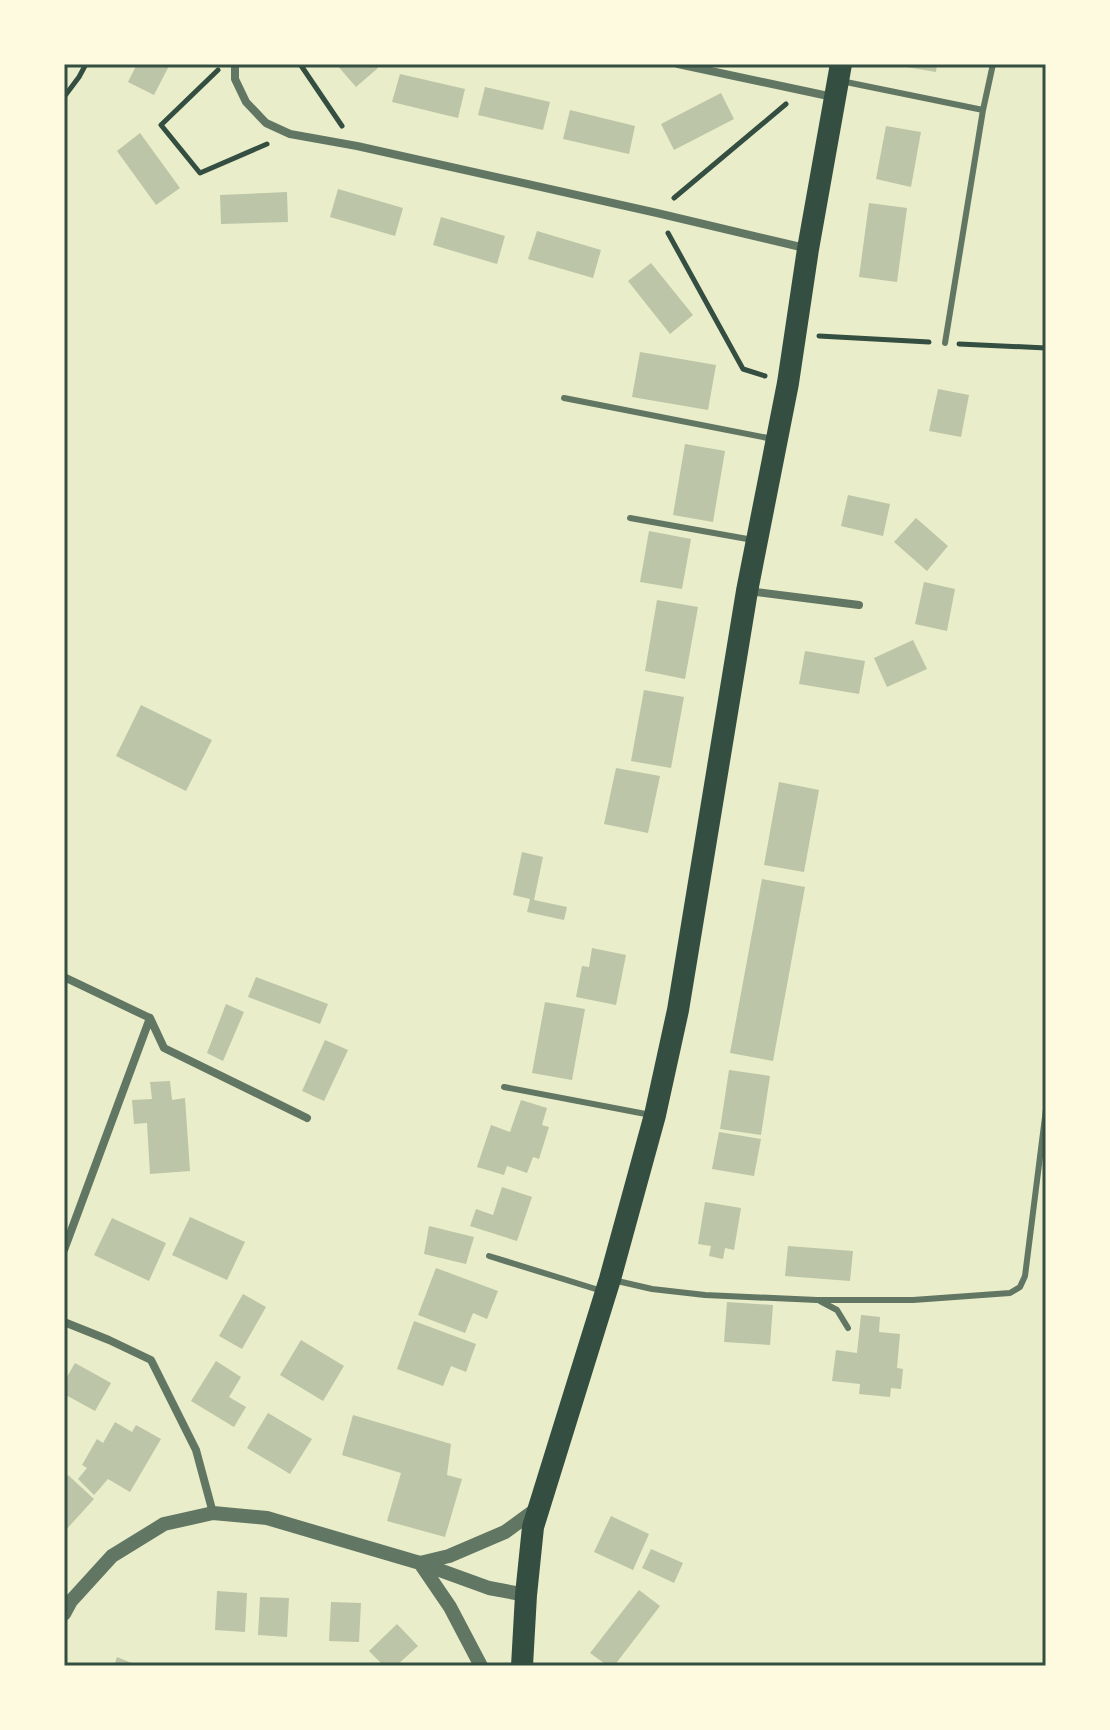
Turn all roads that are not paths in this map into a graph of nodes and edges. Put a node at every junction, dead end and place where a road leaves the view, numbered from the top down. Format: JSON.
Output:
{"nodes":[{"id":1,"x":235,"y":64,"type":"edge"},
{"id":2,"x":678,"y":64,"type":"edge"},
{"id":3,"x":993,"y":64,"type":"edge"},
{"id":4,"x":838,"y":80,"type":"edge"},
{"id":5,"x":983,"y":110,"type":"junction"},
{"id":6,"x":808,"y":249,"type":"junction"},
{"id":7,"x":945,"y":343,"type":"road end"},
{"id":8,"x":564,"y":398,"type":"dead end"},
{"id":9,"x":776,"y":440,"type":"junction"},
{"id":10,"x":630,"y":518,"type":"dead end"},
{"id":11,"x":756,"y":541,"type":"junction"},
{"id":12,"x":747,"y":591,"type":"junction"},
{"id":13,"x":859,"y":605,"type":"dead end"},
{"id":14,"x":64,"y":977,"type":"edge"},
{"id":15,"x":150,"y":1018,"type":"junction"},
{"id":16,"x":504,"y":1087,"type":"dead end"},
{"id":17,"x":1046,"y":1109,"type":"edge"},
{"id":18,"x":655,"y":1115,"type":"junction"},
{"id":19,"x":307,"y":1118,"type":"dead end"},
{"id":20,"x":64,"y":1250,"type":"edge"},
{"id":21,"x":489,"y":1256,"type":"dead end"},
{"id":22,"x":608,"y":1286,"type":"junction"},
{"id":23,"x":817,"y":1300,"type":"junction"},
{"id":24,"x":64,"y":1322,"type":"edge"},
{"id":25,"x":848,"y":1328,"type":"dead end"},
{"id":26,"x":538,"y":1508,"type":"junction"},
{"id":27,"x":213,"y":1513,"type":"junction"},
{"id":28,"x":420,"y":1563,"type":"junction"},
{"id":29,"x":526,"y":1595,"type":"junction"},
{"id":30,"x":64,"y":1614,"type":"edge"},
{"id":31,"x":481,"y":1666,"type":"edge"},
{"id":32,"x":522,"y":1666,"type":"edge"}],
"edges":[{"from":1,"to":6,"type":"street"},
{"from":2,"to":4,"type":"street"},
{"from":3,"to":5,"type":"lane"},
{"from":4,"to":5,"type":"lane"},
{"from":4,"to":6,"type":"highway"},
{"from":5,"to":7,"type":"lane"},
{"from":6,"to":9,"type":"highway"},
{"from":8,"to":9,"type":"lane"},
{"from":9,"to":11,"type":"highway"},
{"from":10,"to":11,"type":"lane"},
{"from":11,"to":12,"type":"highway"},
{"from":12,"to":13,"type":"street"},
{"from":12,"to":18,"type":"highway"},
{"from":14,"to":15,"type":"street"},
{"from":15,"to":19,"type":"street"},
{"from":15,"to":20,"type":"street"},
{"from":16,"to":18,"type":"lane"},
{"from":17,"to":23,"type":"lane"},
{"from":18,"to":22,"type":"highway"},
{"from":21,"to":22,"type":"lane"},
{"from":22,"to":23,"type":"lane"},
{"from":22,"to":26,"type":"highway"},
{"from":23,"to":25,"type":"lane"},
{"from":24,"to":27,"type":"street"},
{"from":26,"to":28,"type":"street"},
{"from":26,"to":29,"type":"highway"},
{"from":27,"to":28,"type":"street"},
{"from":27,"to":30,"type":"street"},
{"from":28,"to":29,"type":"street"},
{"from":28,"to":31,"type":"street"},
{"from":29,"to":32,"type":"highway"}]}
